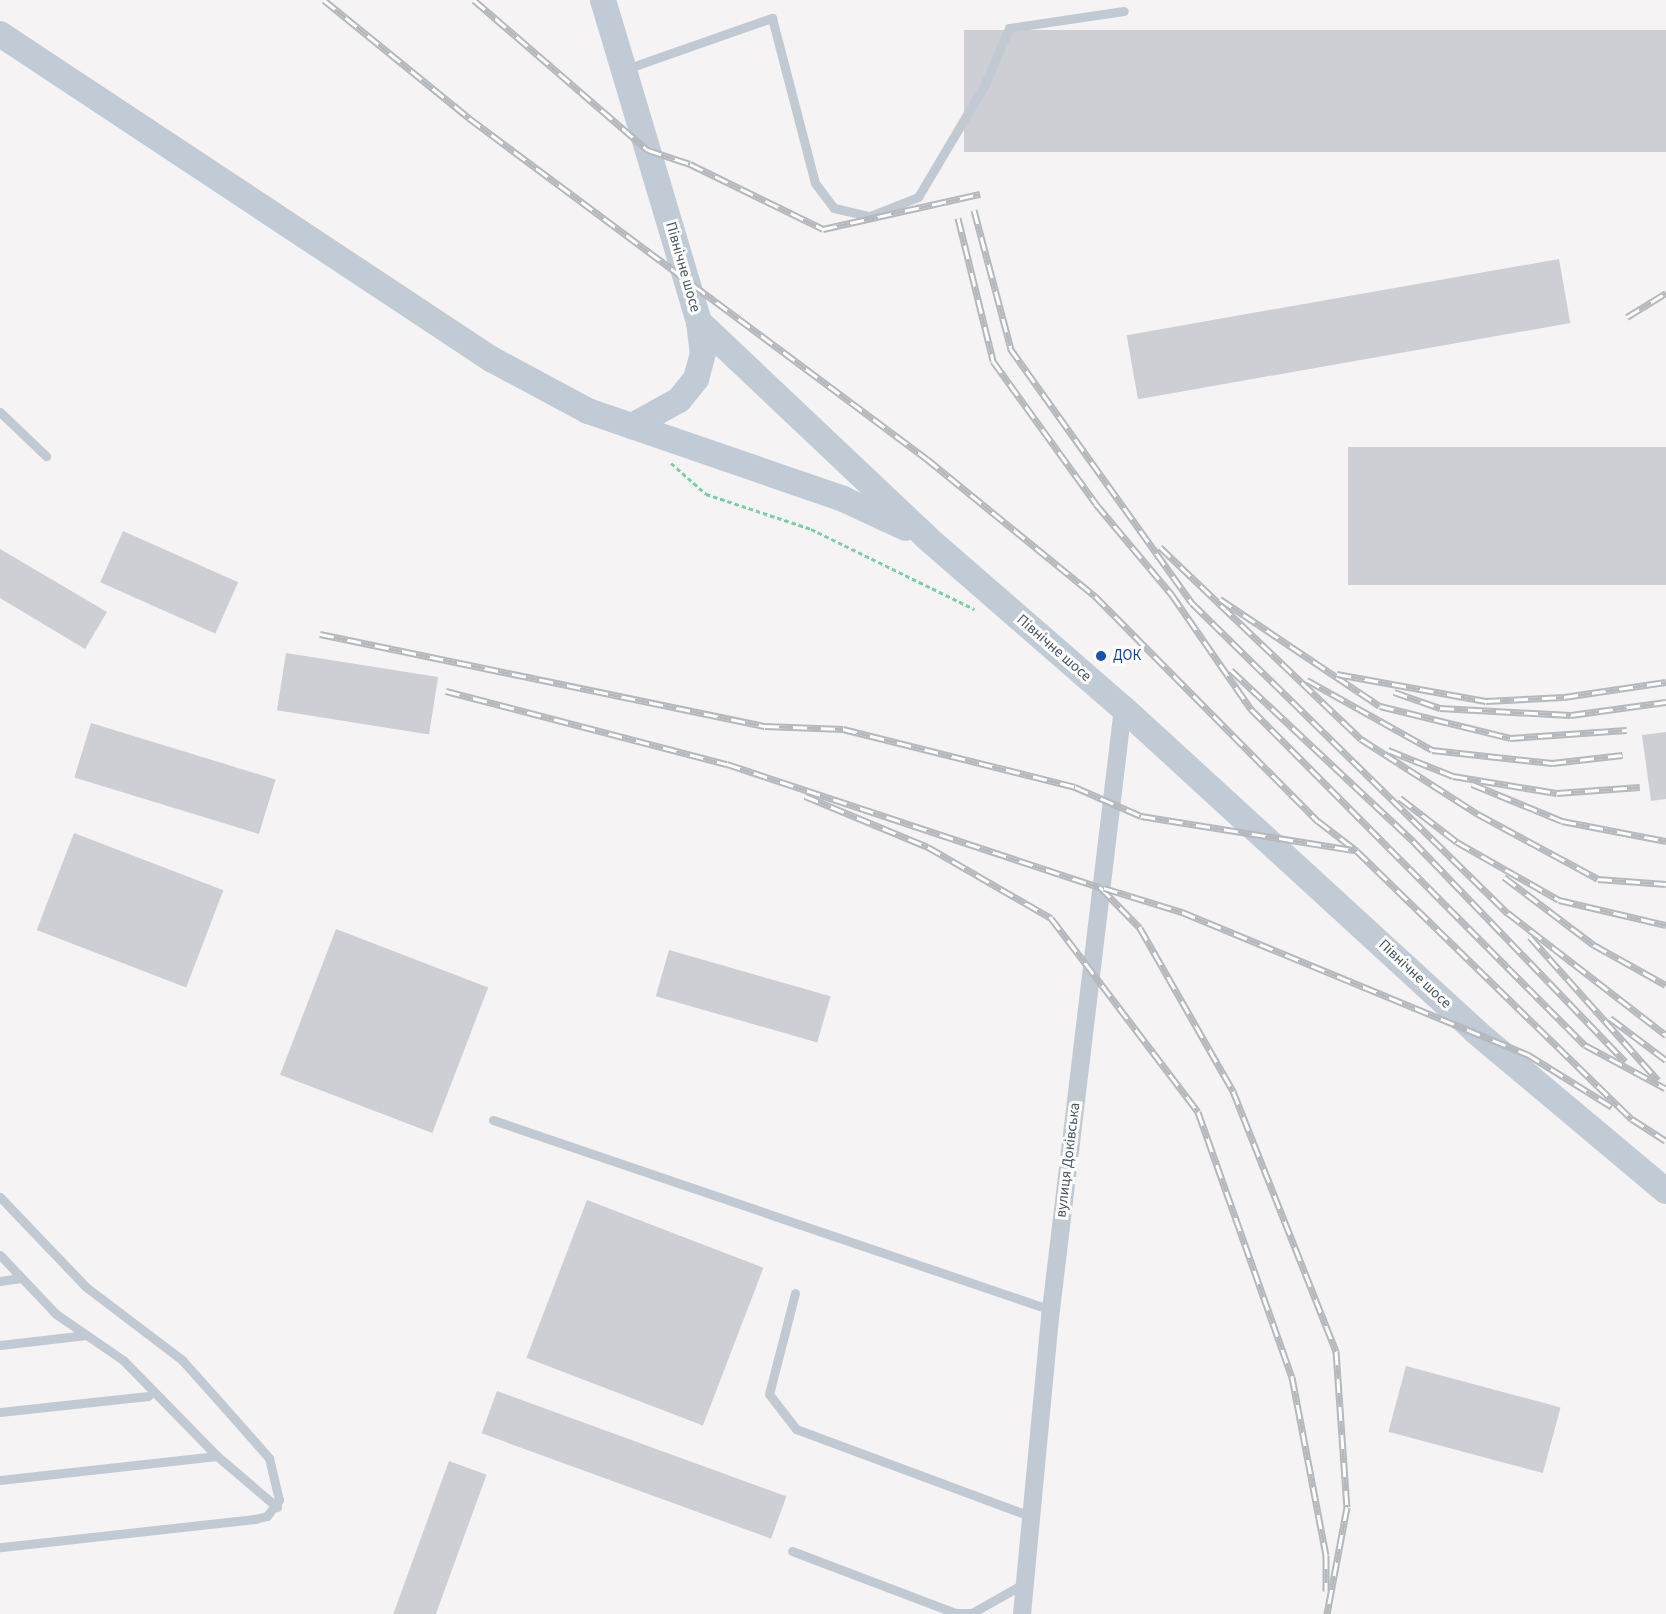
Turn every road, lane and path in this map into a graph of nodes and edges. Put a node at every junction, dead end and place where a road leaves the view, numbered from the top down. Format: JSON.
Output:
{"nodes":[{"id":1,"x":603,"y":0,"type":"edge"},
{"id":2,"x":1124,"y":11,"type":"dead end"},
{"id":3,"x":0,"y":34,"type":"edge"},
{"id":4,"x":626,"y":69,"type":"junction"},
{"id":5,"x":699,"y":322,"type":"junction"},
{"id":6,"x":0,"y":412,"type":"edge"},
{"id":7,"x":632,"y":426,"type":"junction"},
{"id":8,"x":46,"y":456,"type":"dead end"},
{"id":9,"x":663,"y":456,"type":"dead end"},
{"id":10,"x":926,"y":537,"type":"junction"},
{"id":11,"x":985,"y":614,"type":"dead end"},
{"id":12,"x":1123,"y":708,"type":"junction"},
{"id":13,"x":493,"y":1120,"type":"dead end"},
{"id":14,"x":1666,"y":1191,"type":"edge"},
{"id":15,"x":0,"y":1197,"type":"edge"},
{"id":16,"x":0,"y":1255,"type":"edge"},
{"id":17,"x":21,"y":1278,"type":"junction"},
{"id":18,"x":0,"y":1281,"type":"edge"},
{"id":19,"x":795,"y":1293,"type":"dead end"},
{"id":20,"x":1051,"y":1310,"type":"junction"},
{"id":21,"x":86,"y":1335,"type":"junction"},
{"id":22,"x":0,"y":1345,"type":"edge"},
{"id":23,"x":148,"y":1396,"type":"dead end"},
{"id":24,"x":0,"y":1412,"type":"edge"},
{"id":25,"x":217,"y":1456,"type":"junction"},
{"id":26,"x":0,"y":1480,"type":"edge"},
{"id":27,"x":277,"y":1507,"type":"junction"},
{"id":28,"x":1032,"y":1517,"type":"junction"},
{"id":29,"x":0,"y":1547,"type":"edge"},
{"id":30,"x":792,"y":1551,"type":"dead end"},
{"id":31,"x":1025,"y":1583,"type":"junction"},
{"id":32,"x":1022,"y":1614,"type":"edge"}],
"edges":[{"from":1,"to":4,"type":"main road","name":"Північне шосе"},
{"from":2,"to":4,"type":"lane"},
{"from":3,"to":7,"type":"main road"},
{"from":4,"to":5,"type":"main road","name":"Північне шосе"},
{"from":5,"to":7,"type":"main road"},
{"from":5,"to":10,"type":"main road","name":"Північне шосе"},
{"from":6,"to":8,"type":"lane"},
{"from":7,"to":10,"type":"main road"},
{"from":9,"to":11,"type":"path"},
{"from":10,"to":12,"type":"main road","name":"Північне шосе"},
{"from":12,"to":14,"type":"main road","name":"Північне шосе"},
{"from":12,"to":20,"type":"street","name":"вулиця Доківська"},
{"from":13,"to":20,"type":"lane"},
{"from":15,"to":27,"type":"lane"},
{"from":16,"to":17,"type":"lane"},
{"from":17,"to":18,"type":"lane"},
{"from":17,"to":21,"type":"lane"},
{"from":19,"to":28,"type":"lane"},
{"from":20,"to":28,"type":"street","name":"вулиця Доківська"},
{"from":21,"to":22,"type":"lane"},
{"from":21,"to":25,"type":"lane"},
{"from":23,"to":24,"type":"lane"},
{"from":25,"to":26,"type":"lane"},
{"from":25,"to":27,"type":"lane"},
{"from":27,"to":29,"type":"lane"},
{"from":28,"to":31,"type":"street","name":"вулиця Доківська"},
{"from":30,"to":31,"type":"lane"},
{"from":31,"to":32,"type":"street","name":"вулиця Доківська"}]}
